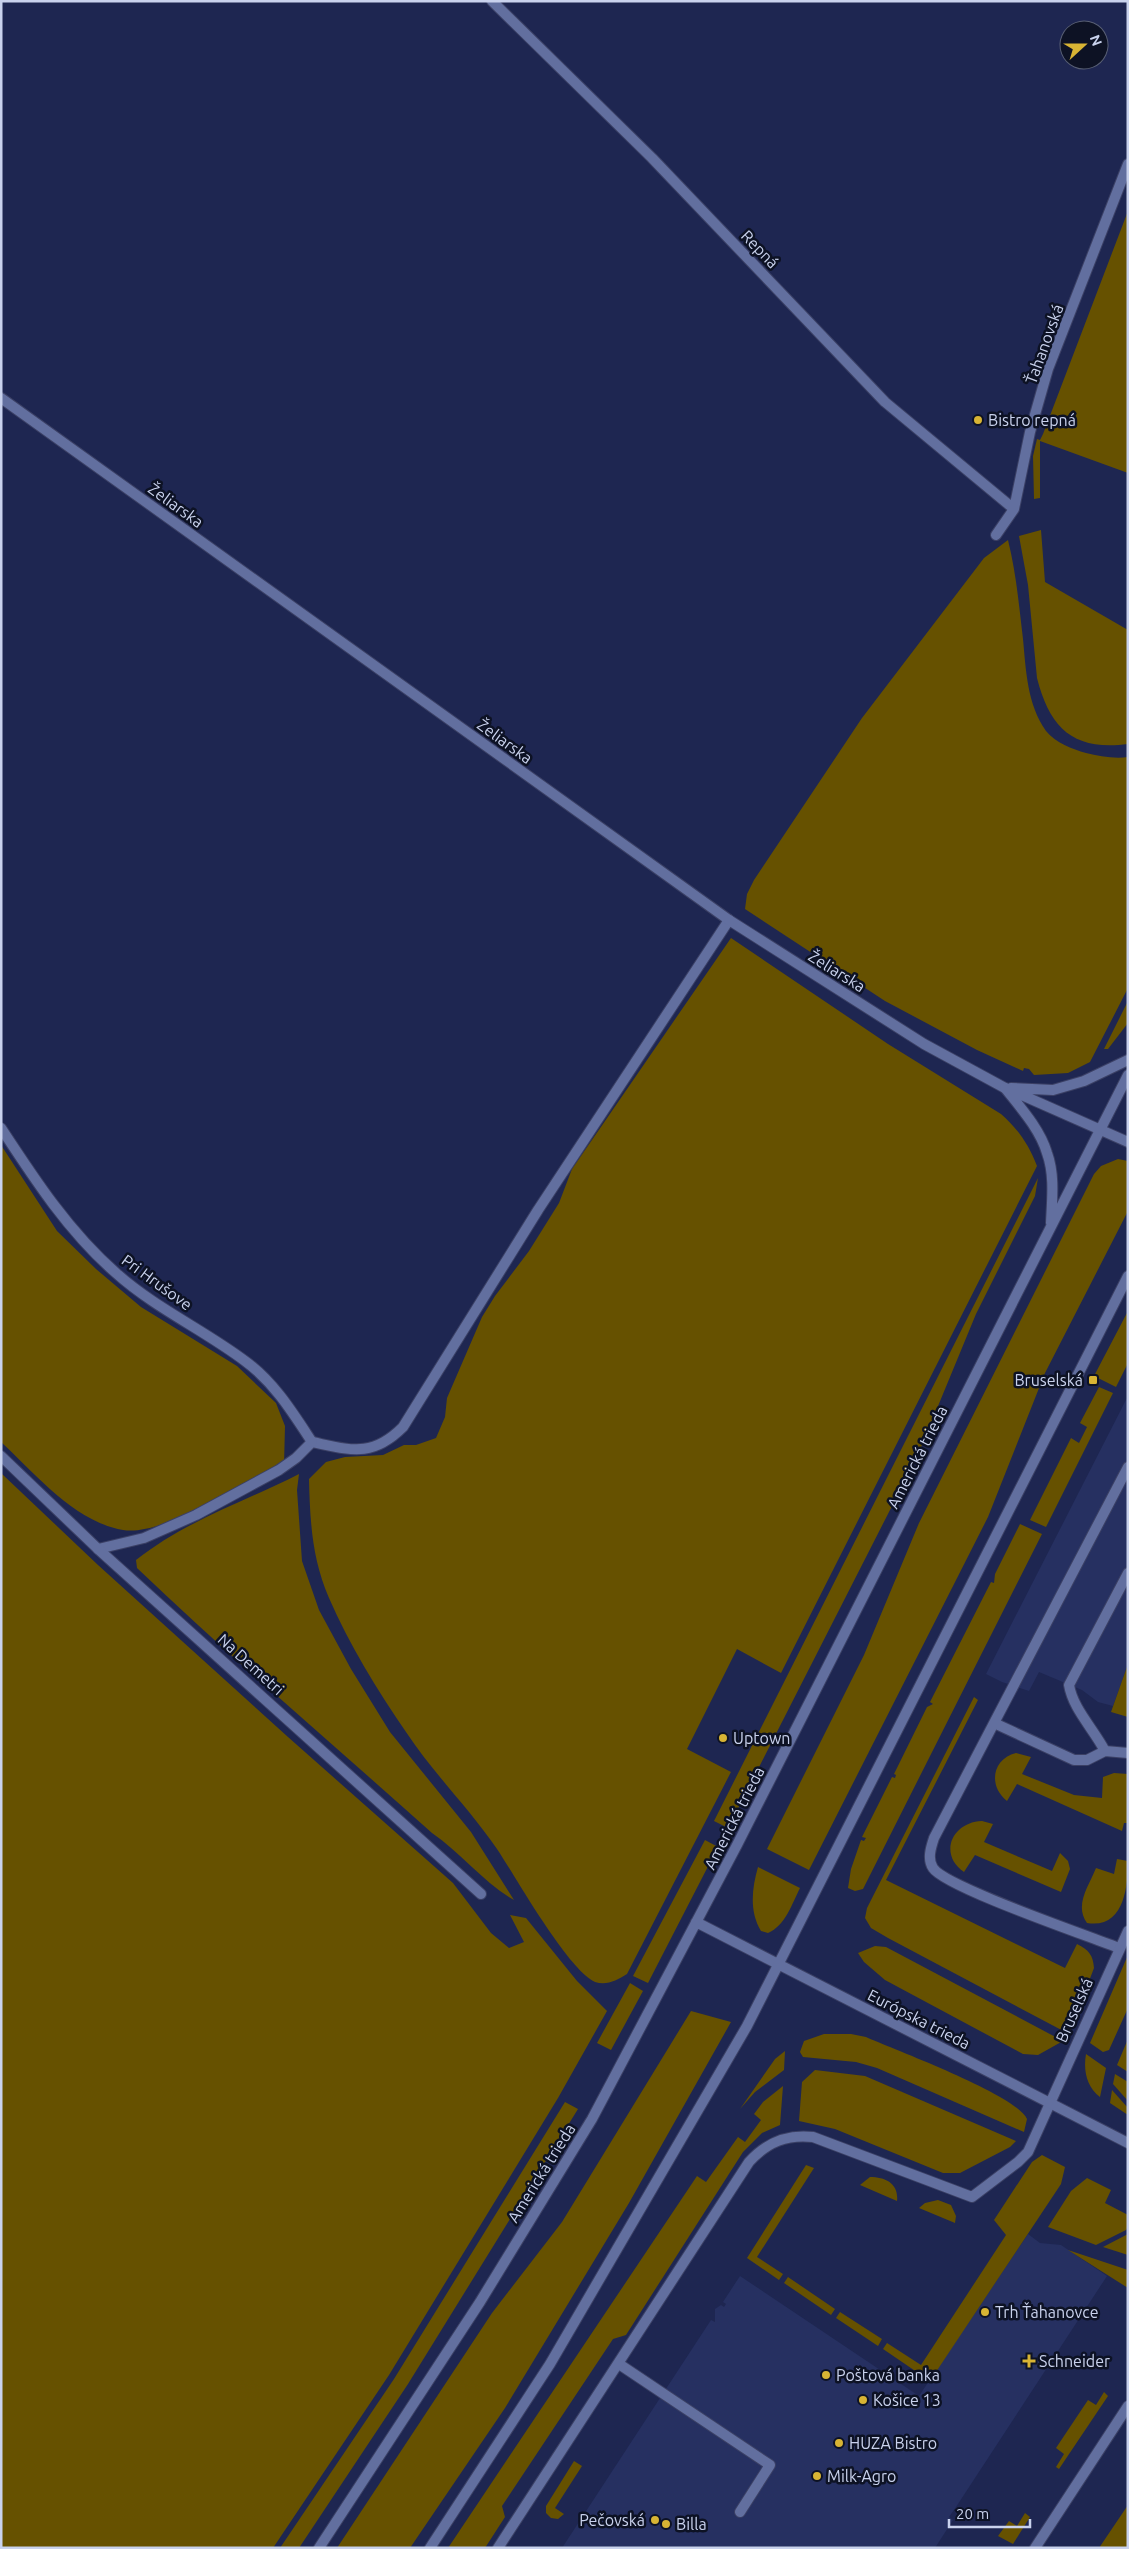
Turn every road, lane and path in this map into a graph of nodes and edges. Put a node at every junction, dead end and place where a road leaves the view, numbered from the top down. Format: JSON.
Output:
{"nodes":[{"id":1,"x":492,"y":1,"type":"edge"},
{"id":2,"x":1128,"y":164,"type":"edge"},
{"id":3,"x":1,"y":398,"type":"edge"},
{"id":4,"x":1014,"y":509,"type":"junction"},
{"id":5,"x":996,"y":535,"type":"dead end"},
{"id":6,"x":730,"y":920,"type":"junction"},
{"id":7,"x":1128,"y":1060,"type":"edge"},
{"id":8,"x":1128,"y":1075,"type":"edge"},
{"id":9,"x":1004,"y":1088,"type":"junction"},
{"id":10,"x":1,"y":1128,"type":"edge"},
{"id":11,"x":1100,"y":1129,"type":"junction"},
{"id":12,"x":1128,"y":1142,"type":"edge"},
{"id":13,"x":1051,"y":1226,"type":"junction"},
{"id":14,"x":1128,"y":1276,"type":"edge"},
{"id":15,"x":312,"y":1442,"type":"junction"},
{"id":16,"x":1,"y":1456,"type":"edge"},
{"id":17,"x":1128,"y":1467,"type":"edge"},
{"id":18,"x":98,"y":1549,"type":"junction"},
{"id":19,"x":1128,"y":1573,"type":"edge"},
{"id":20,"x":994,"y":1723,"type":"junction"},
{"id":21,"x":1105,"y":1751,"type":"junction"},
{"id":22,"x":1128,"y":1753,"type":"edge"},
{"id":23,"x":482,"y":1894,"type":"dead end"},
{"id":24,"x":696,"y":1922,"type":"junction"},
{"id":25,"x":1128,"y":1931,"type":"edge"},
{"id":26,"x":1119,"y":1948,"type":"junction"},
{"id":27,"x":780,"y":1964,"type":"junction"},
{"id":28,"x":1050,"y":2103,"type":"junction"},
{"id":29,"x":1128,"y":2143,"type":"edge"},
{"id":30,"x":619,"y":2364,"type":"junction"},
{"id":31,"x":1128,"y":2406,"type":"edge"},
{"id":32,"x":740,"y":2512,"type":"dead end"},
{"id":33,"x":318,"y":2548,"type":"edge"},
{"id":34,"x":430,"y":2548,"type":"edge"},
{"id":35,"x":498,"y":2548,"type":"edge"},
{"id":36,"x":1035,"y":2548,"type":"edge"}],
"edges":[{"from":1,"to":4,"type":"street","name":"Repná"},
{"from":2,"to":4,"type":"street","name":"Ťahanovská"},
{"from":3,"to":6,"type":"street","name":"Želiarska"},
{"from":4,"to":5,"type":"street","name":"Ťahanovská"},
{"from":6,"to":9,"type":"street","name":"Želiarska"},
{"from":6,"to":15,"type":"street"},
{"from":7,"to":9,"type":"street"},
{"from":8,"to":11,"type":"street","name":"Americká trieda"},
{"from":9,"to":11,"type":"street"},
{"from":9,"to":13,"type":"street"},
{"from":10,"to":15,"type":"street","name":"Pri Hrušove"},
{"from":11,"to":12,"type":"street"},
{"from":11,"to":13,"type":"street","name":"Americká trieda"},
{"from":13,"to":24,"type":"street","name":"Americká trieda"},
{"from":14,"to":27,"type":"street"},
{"from":15,"to":18,"type":"street"},
{"from":16,"to":18,"type":"street","name":"Na Demetri"},
{"from":17,"to":20,"type":"street"},
{"from":18,"to":23,"type":"street","name":"Na Demetri"},
{"from":19,"to":21,"type":"street"},
{"from":20,"to":21,"type":"street"},
{"from":20,"to":26,"type":"street"},
{"from":21,"to":22,"type":"street"},
{"from":24,"to":27,"type":"street","name":"Európska trieda"},
{"from":24,"to":33,"type":"street","name":"Americká trieda"},
{"from":25,"to":26,"type":"street","name":"Bruselská"},
{"from":26,"to":28,"type":"street","name":"Bruselská"},
{"from":27,"to":28,"type":"street","name":"Európska trieda"},
{"from":27,"to":34,"type":"street"},
{"from":28,"to":29,"type":"street","name":"Európska trieda"},
{"from":28,"to":30,"type":"street","name":"Bruselská"},
{"from":30,"to":32,"type":"street"},
{"from":30,"to":35,"type":"street"},
{"from":31,"to":36,"type":"street"}]}
